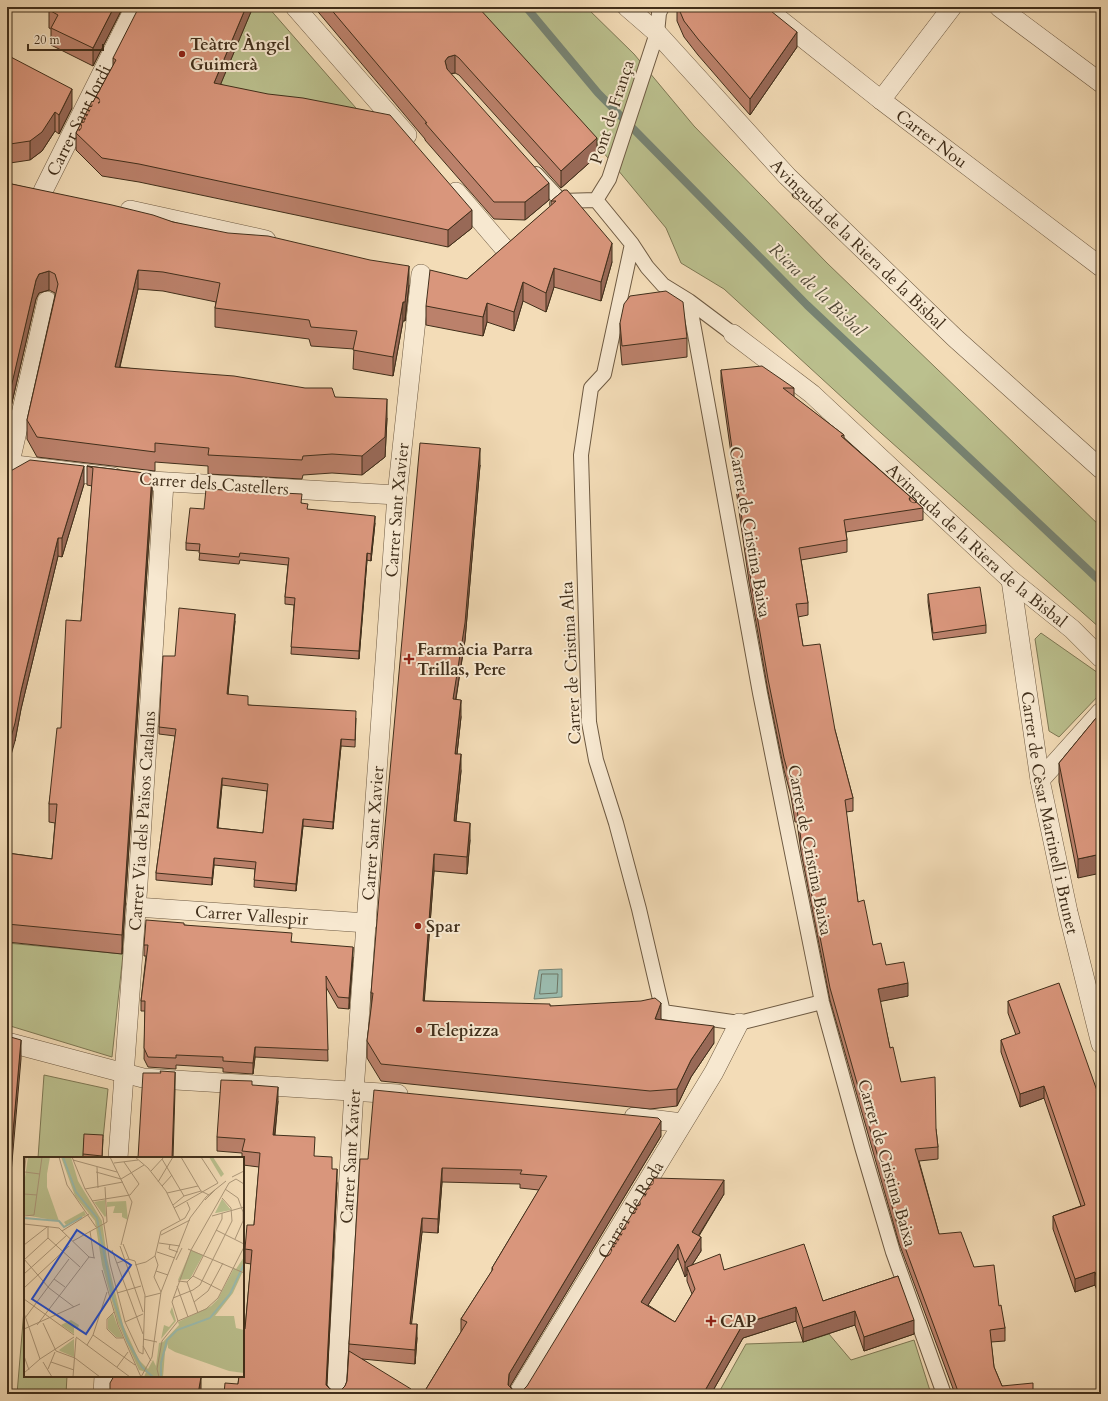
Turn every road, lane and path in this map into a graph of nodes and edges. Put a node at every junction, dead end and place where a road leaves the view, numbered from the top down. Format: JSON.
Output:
{"nodes":[{"id":1,"x":135,"y":7,"type":"edge"},
{"id":2,"x":295,"y":7,"type":"edge"},
{"id":3,"x":627,"y":7,"type":"edge"},
{"id":4,"x":662,"y":7,"type":"edge"},
{"id":5,"x":764,"y":7,"type":"edge"},
{"id":6,"x":952,"y":7,"type":"edge"},
{"id":7,"x":999,"y":7,"type":"edge"},
{"id":8,"x":654,"y":42,"type":"junction"},
{"id":9,"x":1101,"y":83,"type":"edge"},
{"id":10,"x":881,"y":100,"type":"junction"},
{"id":11,"x":418,"y":148,"type":"edge"},
{"id":12,"x":525,"y":161,"type":"edge"},
{"id":13,"x":443,"y":177,"type":"edge"},
{"id":14,"x":43,"y":191,"type":"edge"},
{"id":15,"x":596,"y":200,"type":"junction"},
{"id":16,"x":561,"y":201,"type":"junction"},
{"id":17,"x":112,"y":206,"type":"edge"},
{"id":18,"x":546,"y":213,"type":"edge"},
{"id":19,"x":282,"y":243,"type":"edge"},
{"id":20,"x":632,"y":244,"type":"junction"},
{"id":21,"x":504,"y":249,"type":"edge"},
{"id":22,"x":1101,"y":267,"type":"edge"},
{"id":23,"x":421,"y":273,"type":"dead end"},
{"id":24,"x":48,"y":301,"type":"edge"},
{"id":25,"x":689,"y":301,"type":"junction"},
{"id":26,"x":733,"y":334,"type":"joint"},
{"id":27,"x":8,"y":468,"type":"edge"},
{"id":28,"x":1101,"y":469,"type":"edge"},
{"id":29,"x":164,"y":483,"type":"junction"},
{"id":30,"x":397,"y":495,"type":"junction"},
{"id":31,"x":1011,"y":580,"type":"junction"},
{"id":32,"x":1101,"y":658,"type":"edge"},
{"id":33,"x":1101,"y":712,"type":"edge"},
{"id":34,"x":1040,"y":780,"type":"junction"},
{"id":35,"x":136,"y":907,"type":"junction"},
{"id":36,"x":367,"y":924,"type":"junction"},
{"id":37,"x":822,"y":1002,"type":"junction"},
{"id":38,"x":739,"y":1023,"type":"junction"},
{"id":39,"x":7,"y":1042,"type":"edge"},
{"id":40,"x":1101,"y":1044,"type":"edge"},
{"id":41,"x":123,"y":1073,"type":"junction"},
{"id":42,"x":354,"y":1091,"type":"junction"},
{"id":43,"x":418,"y":1096,"type":"edge"},
{"id":44,"x":614,"y":1115,"type":"edge"},
{"id":45,"x":682,"y":1122,"type":"junction"},
{"id":46,"x":118,"y":1157,"type":"edge"},
{"id":47,"x":104,"y":1377,"type":"edge"},
{"id":48,"x":103,"y":1394,"type":"edge"},
{"id":49,"x":336,"y":1394,"type":"edge"},
{"id":50,"x":518,"y":1394,"type":"edge"},
{"id":51,"x":944,"y":1394,"type":"edge"}],
"edges":[{"from":1,"to":14,"type":"street","name":"Carrer Sant Jordi"},
{"from":2,"to":11,"type":"street"},
{"from":3,"to":8,"type":"street","name":"Avinguda de la Riera de la Bisbal"},
{"from":4,"to":8,"type":"street","name":"Pont de França"},
{"from":5,"to":10,"type":"street","name":"Carrer Nou"},
{"from":6,"to":10,"type":"street"},
{"from":7,"to":9,"type":"street"},
{"from":8,"to":15,"type":"street","name":"Pont de França"},
{"from":8,"to":28,"type":"street","name":"Avinguda de la Riera de la Bisbal"},
{"from":10,"to":22,"type":"street","name":"Carrer Nou"},
{"from":12,"to":16,"type":"street"},
{"from":13,"to":21,"type":"street"},
{"from":15,"to":16,"type":"street"},
{"from":15,"to":20,"type":"street","name":"Avinguda de la Riera de la Bisbal"},
{"from":16,"to":18,"type":"street"},
{"from":17,"to":19,"type":"street"},
{"from":20,"to":25,"type":"street","name":"Avinguda de la Riera de la Bisbal"},
{"from":20,"to":38,"type":"street","name":"Carrer de Cristina Alta"},
{"from":23,"to":30,"type":"street","name":"Carrer Sant Xavier"},
{"from":24,"to":27,"type":"street"},
{"from":25,"to":26,"type":"street","name":"Avinguda de la Riera de la Bisbal"},
{"from":25,"to":37,"type":"street","name":"Carrer de Cristina Baixa"},
{"from":26,"to":31,"type":"street","name":"Avinguda de la Riera de la Bisbal"},
{"from":27,"to":29,"type":"street","name":"Carrer dels Castellers"},
{"from":29,"to":30,"type":"street","name":"Carrer dels Castellers"},
{"from":29,"to":35,"type":"street","name":"Carrer Via dels Països Catalans"},
{"from":30,"to":36,"type":"street","name":"Carrer Sant Xavier"},
{"from":31,"to":32,"type":"street","name":"Avinguda de la Riera de la Bisbal"},
{"from":31,"to":34,"type":"street","name":"Carrer de Cèsar Martinell i Brunet"},
{"from":33,"to":34,"type":"street"},
{"from":34,"to":40,"type":"street","name":"Carrer de Cèsar Martinell i Brunet"},
{"from":35,"to":36,"type":"street","name":"Carrer Vallespir"},
{"from":35,"to":41,"type":"street","name":"Carrer Via dels Països Catalans"},
{"from":36,"to":42,"type":"street","name":"Carrer Sant Xavier"},
{"from":37,"to":38,"type":"street","name":"Carrer de Cristina Alta"},
{"from":37,"to":51,"type":"street","name":"Carrer de Cristina Baixa"},
{"from":38,"to":45,"type":"street","name":"Carrer de Roda"},
{"from":39,"to":41,"type":"street"},
{"from":41,"to":42,"type":"street"},
{"from":41,"to":46,"type":"street","name":"Carrer Via dels Països Catalans"},
{"from":42,"to":43,"type":"street"},
{"from":42,"to":49,"type":"street","name":"Carrer Sant Xavier"},
{"from":44,"to":45,"type":"street"},
{"from":45,"to":50,"type":"street","name":"Carrer de Roda"},
{"from":47,"to":48,"type":"street"}]}
